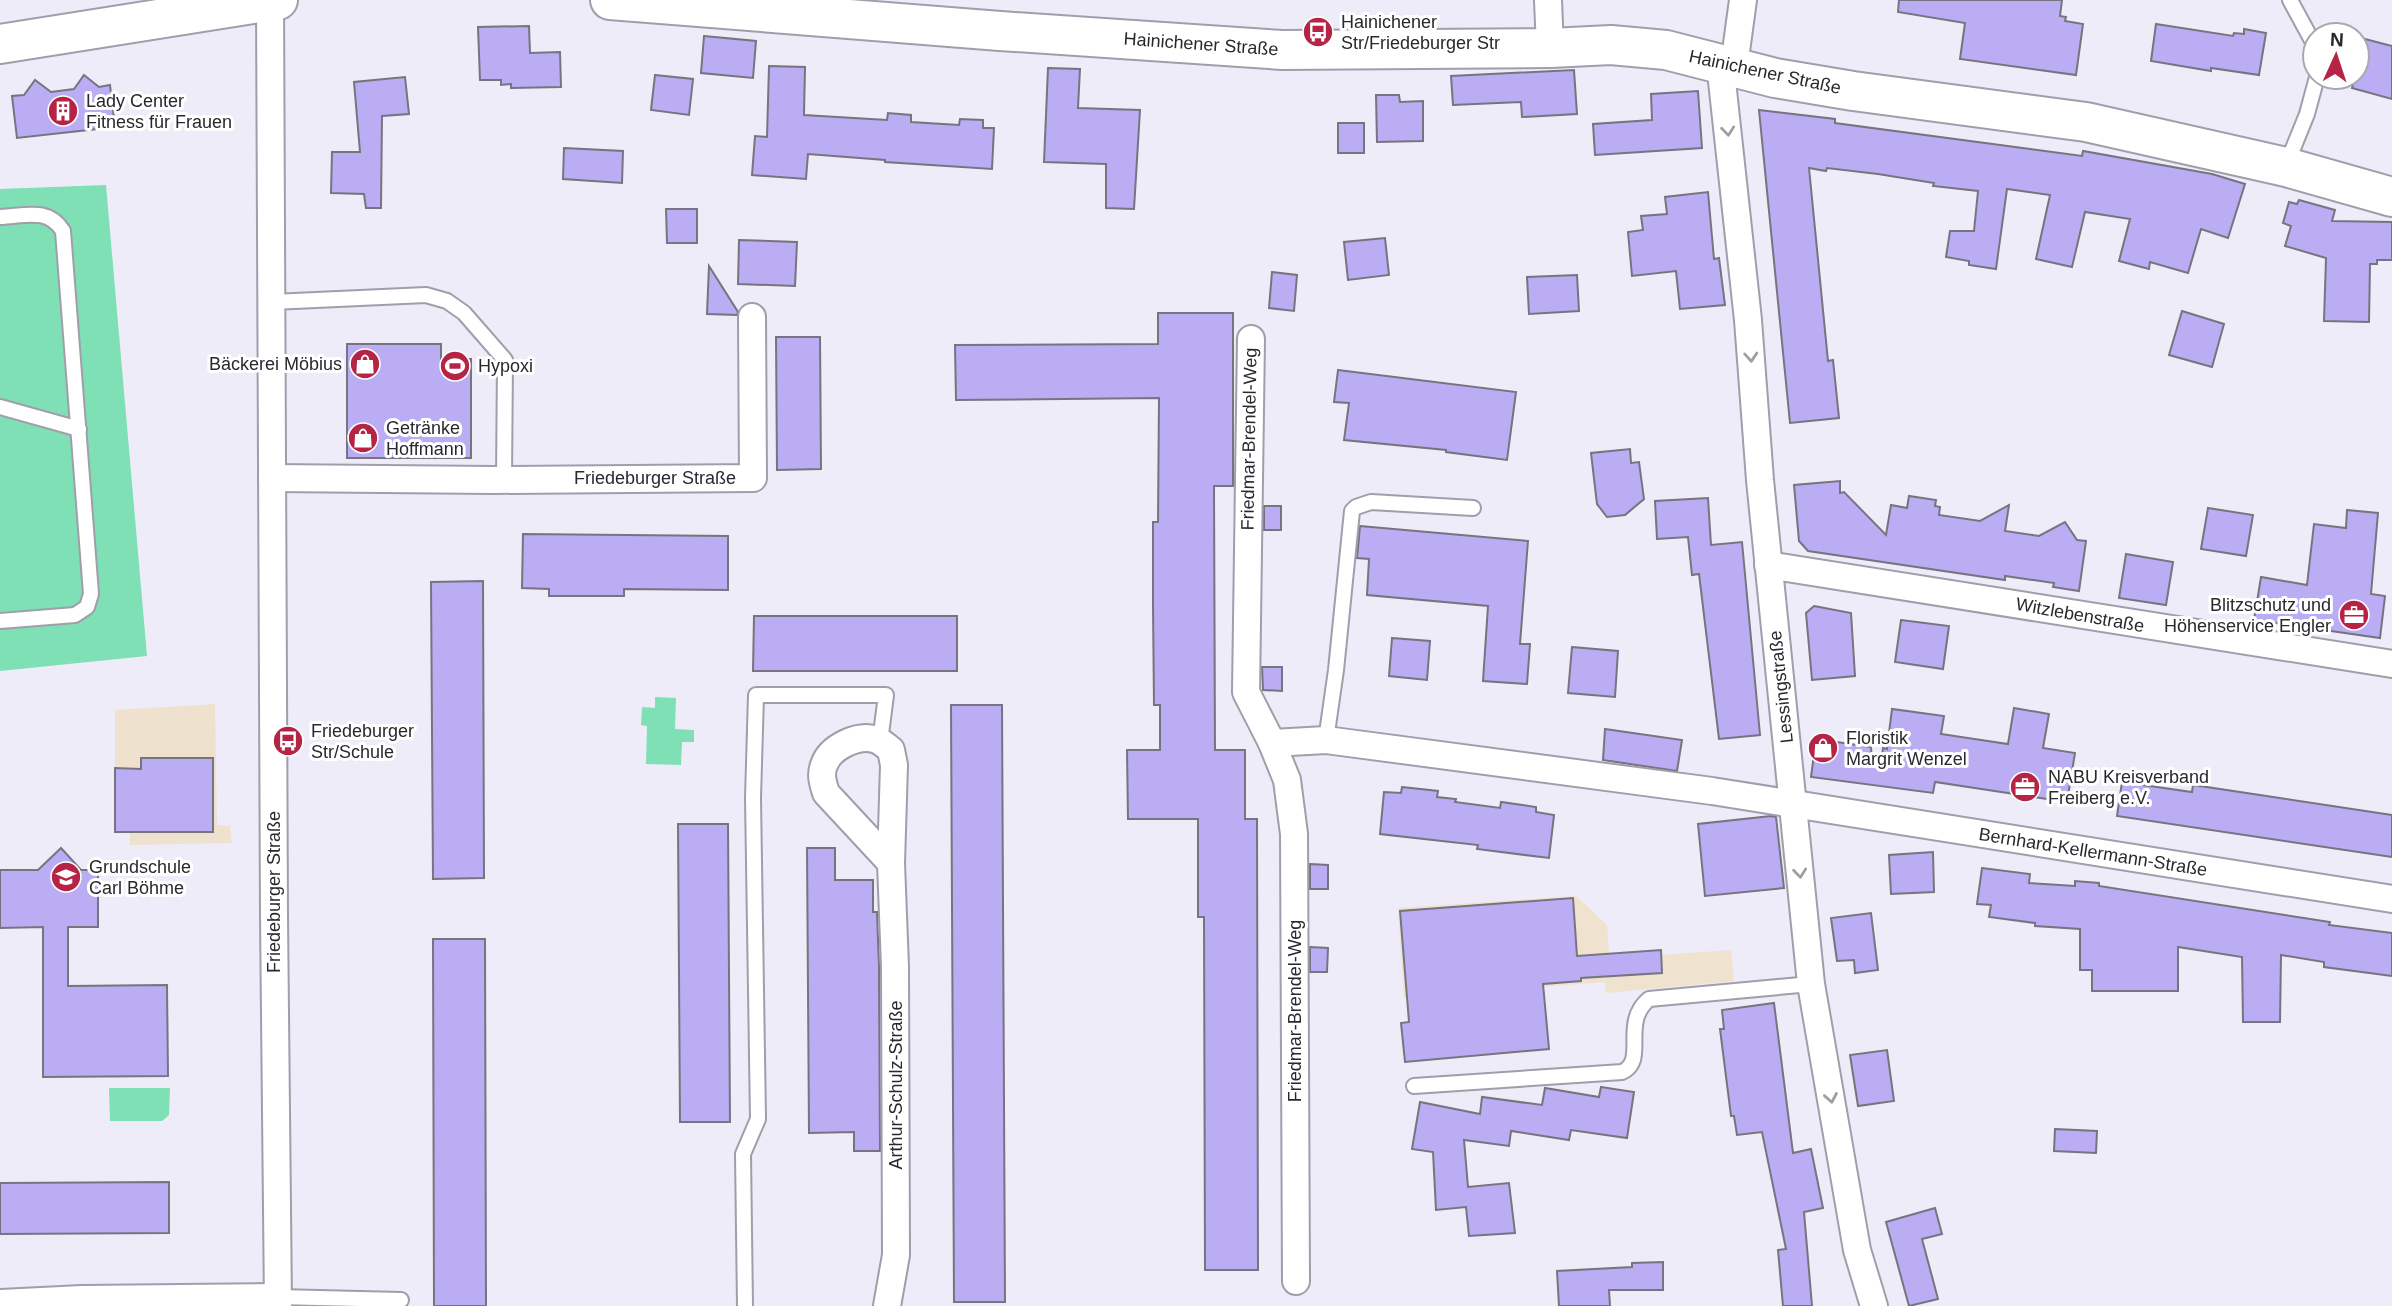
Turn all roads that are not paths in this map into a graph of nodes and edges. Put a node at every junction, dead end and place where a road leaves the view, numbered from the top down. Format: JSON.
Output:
{"nodes":[{"id":1,"x":273,"y":0,"type":"edge"},
{"id":2,"x":610,"y":0,"type":"edge"},
{"id":3,"x":1548,"y":0,"type":"edge"},
{"id":4,"x":1743,"y":0,"type":"edge"},
{"id":5,"x":2290,"y":0,"type":"edge"},
{"id":6,"x":2301,"y":21,"type":"edge"},
{"id":7,"x":0,"y":44,"type":"edge"},
{"id":8,"x":1550,"y":48,"type":"junction"},
{"id":9,"x":1727,"y":64,"type":"junction"},
{"id":10,"x":2313,"y":91,"type":"edge"},
{"id":11,"x":2286,"y":167,"type":"junction"},
{"id":12,"x":2392,"y":197,"type":"edge"},
{"id":13,"x":0,"y":217,"type":"edge"},
{"id":14,"x":272,"y":302,"type":"junction"},
{"id":15,"x":752,"y":317,"type":"dead end"},
{"id":16,"x":1251,"y":339,"type":"dead end"},
{"id":17,"x":0,"y":407,"type":"edge"},
{"id":18,"x":79,"y":429,"type":"junction"},
{"id":19,"x":272,"y":478,"type":"junction"},
{"id":20,"x":504,"y":479,"type":"junction"},
{"id":21,"x":1473,"y":508,"type":"dead end"},
{"id":22,"x":1768,"y":565,"type":"junction"},
{"id":23,"x":0,"y":621,"type":"edge"},
{"id":24,"x":2392,"y":664,"type":"edge"},
{"id":25,"x":1326,"y":740,"type":"junction"},
{"id":26,"x":880,"y":742,"type":"junction"},
{"id":27,"x":1272,"y":743,"type":"junction"},
{"id":28,"x":1793,"y":805,"type":"junction"},
{"id":29,"x":891,"y":863,"type":"junction"},
{"id":30,"x":2392,"y":900,"type":"edge"},
{"id":31,"x":1811,"y":984,"type":"junction"},
{"id":32,"x":1414,"y":1086,"type":"dead end"},
{"id":33,"x":1296,"y":1281,"type":"dead end"},
{"id":34,"x":401,"y":1300,"type":"dead end"},
{"id":35,"x":278,"y":1302,"type":"edge"},
{"id":36,"x":0,"y":1303,"type":"edge"},
{"id":37,"x":745,"y":1306,"type":"edge"},
{"id":38,"x":887,"y":1306,"type":"edge"},
{"id":39,"x":1874,"y":1306,"type":"edge"}],
"edges":[{"from":1,"to":7,"type":"main road"},
{"from":1,"to":14,"type":"street","name":"Friedeburger Straße"},
{"from":2,"to":8,"type":"main road","name":"Hainichener Straße"},
{"from":3,"to":8,"type":"street"},
{"from":4,"to":9,"type":"street","name":"Lessingstraße"},
{"from":5,"to":6,"type":"lane"},
{"from":8,"to":9,"type":"main road","name":"Hainichener Straße"},
{"from":9,"to":11,"type":"main road","name":"Hainichener Straße"},
{"from":9,"to":22,"type":"street","name":"Lessingstraße","one_way":true},
{"from":10,"to":11,"type":"lane"},
{"from":11,"to":12,"type":"main road","name":"Hainichener Straße"},
{"from":13,"to":18,"type":"lane"},
{"from":14,"to":19,"type":"street","name":"Friedeburger Straße"},
{"from":14,"to":20,"type":"lane"},
{"from":15,"to":20,"type":"street","name":"Friedeburger Straße"},
{"from":16,"to":27,"type":"street","name":"Friedmar-Brendel-Weg"},
{"from":17,"to":18,"type":"lane"},
{"from":18,"to":23,"type":"lane"},
{"from":19,"to":20,"type":"street","name":"Friedeburger Straße"},
{"from":19,"to":35,"type":"street","name":"Friedeburger Straße"},
{"from":21,"to":25,"type":"lane"},
{"from":22,"to":24,"type":"street","name":"Witzlebenstraße"},
{"from":22,"to":28,"type":"street","name":"Lessingstraße"},
{"from":25,"to":27,"type":"street"},
{"from":25,"to":28,"type":"street"},
{"from":26,"to":29,"type":"street","name":"Arthur-Schulz-Straße"},
{"from":26,"to":29,"type":"street"},
{"from":26,"to":37,"type":"lane"},
{"from":27,"to":33,"type":"street","name":"Friedmar-Brendel-Weg"},
{"from":28,"to":30,"type":"street","name":"Bernhard-Kellermann-Straße"},
{"from":28,"to":31,"type":"street","name":"Lessingstraße","one_way":true},
{"from":29,"to":38,"type":"street","name":"Arthur-Schulz-Straße"},
{"from":31,"to":32,"type":"lane"},
{"from":31,"to":39,"type":"street","name":"Lessingstraße","one_way":true},
{"from":34,"to":35,"type":"lane"},
{"from":35,"to":36,"type":"street"}]}
